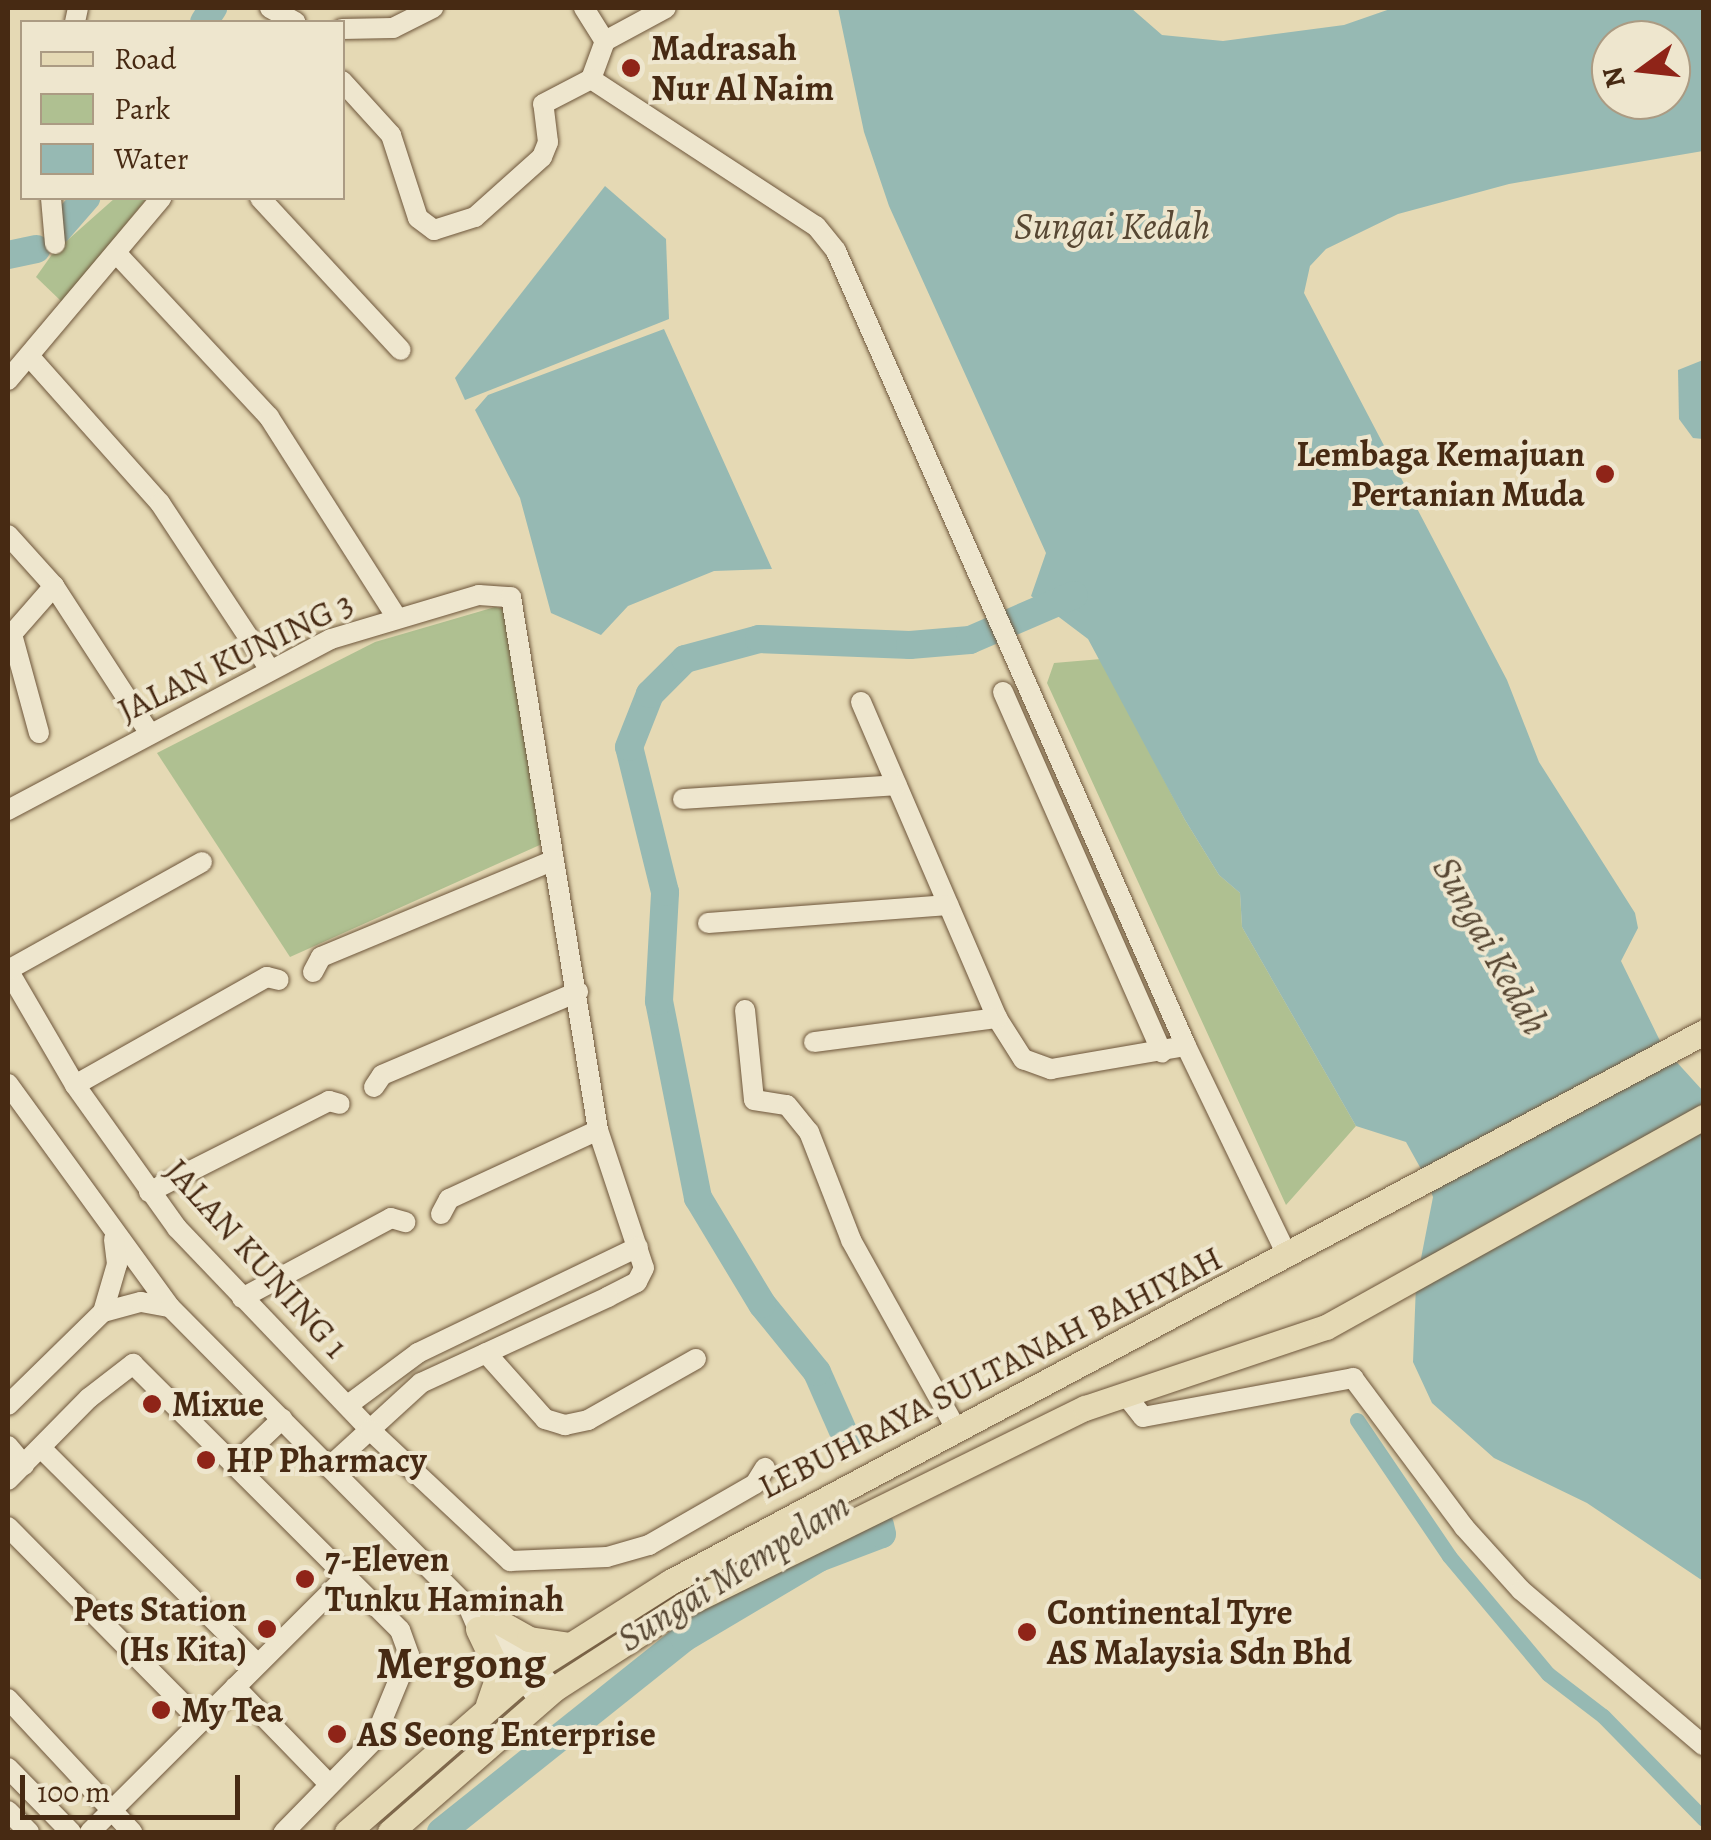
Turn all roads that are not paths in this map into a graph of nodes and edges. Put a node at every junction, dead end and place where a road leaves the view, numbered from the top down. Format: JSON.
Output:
{"nodes":[{"id":1,"x":434,"y":8,"type":"edge"},
{"id":2,"x":584,"y":8,"type":"edge"},
{"id":3,"x":666,"y":8,"type":"edge"},
{"id":4,"x":639,"y":14,"type":"edge"},
{"id":5,"x":345,"y":28,"type":"edge"},
{"id":6,"x":604,"y":41,"type":"junction"},
{"id":7,"x":591,"y":78,"type":"junction"},
{"id":8,"x":345,"y":84,"type":"edge"},
{"id":9,"x":52,"y":200,"type":"edge"},
{"id":10,"x":159,"y":200,"type":"edge"},
{"id":11,"x":262,"y":200,"type":"edge"},
{"id":12,"x":55,"y":244,"type":"dead end"},
{"id":13,"x":117,"y":254,"type":"junction"},
{"id":14,"x":401,"y":350,"type":"dead end"},
{"id":15,"x":28,"y":356,"type":"junction"},
{"id":16,"x":8,"y":380,"type":"edge"},
{"id":17,"x":8,"y":535,"type":"edge"},
{"id":18,"x":54,"y":586,"type":"junction"},
{"id":19,"x":395,"y":614,"type":"junction"},
{"id":20,"x":270,"y":670,"type":"junction"},
{"id":21,"x":1003,"y":692,"type":"dead end"},
{"id":22,"x":862,"y":702,"type":"dead end"},
{"id":23,"x":38,"y":733,"type":"dead end"},
{"id":24,"x":150,"y":734,"type":"junction"},
{"id":25,"x":897,"y":785,"type":"junction"},
{"id":26,"x":683,"y":799,"type":"dead end"},
{"id":27,"x":8,"y":810,"type":"edge"},
{"id":28,"x":554,"y":860,"type":"junction"},
{"id":29,"x":202,"y":862,"type":"dead end"},
{"id":30,"x":948,"y":905,"type":"junction"},
{"id":31,"x":708,"y":923,"type":"dead end"},
{"id":32,"x":8,"y":970,"type":"edge"},
{"id":33,"x":313,"y":972,"type":"dead end"},
{"id":34,"x":279,"y":980,"type":"dead end"},
{"id":35,"x":578,"y":992,"type":"junction"},
{"id":36,"x":745,"y":1010,"type":"dead end"},
{"id":37,"x":997,"y":1018,"type":"junction"},
{"id":38,"x":1700,"y":1034,"type":"edge"},
{"id":39,"x":814,"y":1042,"type":"dead end"},
{"id":40,"x":1186,"y":1046,"type":"junction"},
{"id":41,"x":1162,"y":1054,"type":"junction"},
{"id":42,"x":8,"y":1084,"type":"edge"},
{"id":43,"x":76,"y":1085,"type":"junction"},
{"id":44,"x":374,"y":1088,"type":"dead end"},
{"id":45,"x":340,"y":1104,"type":"dead end"},
{"id":46,"x":1704,"y":1117,"type":"edge"},
{"id":47,"x":598,"y":1130,"type":"junction"},
{"id":48,"x":149,"y":1192,"type":"junction"},
{"id":49,"x":441,"y":1214,"type":"dead end"},
{"id":50,"x":398,"y":1220,"type":"dead end"},
{"id":51,"x":114,"y":1239,"type":"junction"},
{"id":52,"x":638,"y":1247,"type":"junction"},
{"id":53,"x":1288,"y":1257,"type":"junction"},
{"id":54,"x":242,"y":1298,"type":"junction"},
{"id":55,"x":170,"y":1307,"type":"junction"},
{"id":56,"x":103,"y":1312,"type":"junction"},
{"id":57,"x":486,"y":1353,"type":"junction"},
{"id":58,"x":696,"y":1358,"type":"dead end"},
{"id":59,"x":1125,"y":1394,"type":"junction"},
{"id":60,"x":8,"y":1405,"type":"edge"},
{"id":61,"x":348,"y":1406,"type":"junction"},
{"id":62,"x":282,"y":1419,"type":"junction"},
{"id":63,"x":370,"y":1430,"type":"junction"},
{"id":64,"x":958,"y":1432,"type":"junction"},
{"id":65,"x":8,"y":1446,"type":"edge"},
{"id":66,"x":41,"y":1448,"type":"junction"},
{"id":67,"x":236,"y":1463,"type":"junction"},
{"id":68,"x":24,"y":1465,"type":"junction"},
{"id":69,"x":329,"y":1466,"type":"junction"},
{"id":70,"x":766,"y":1468,"type":"dead end"},
{"id":71,"x":8,"y":1480,"type":"edge"},
{"id":72,"x":8,"y":1527,"type":"edge"},
{"id":73,"x":346,"y":1578,"type":"junction"},
{"id":74,"x":480,"y":1618,"type":"junction"},
{"id":75,"x":568,"y":1645,"type":"junction"},
{"id":76,"x":258,"y":1664,"type":"junction"},
{"id":77,"x":529,"y":1673,"type":"junction"},
{"id":78,"x":235,"y":1687,"type":"junction"},
{"id":79,"x":548,"y":1695,"type":"junction"},
{"id":80,"x":8,"y":1700,"type":"edge"},
{"id":81,"x":488,"y":1705,"type":"junction"},
{"id":82,"x":201,"y":1722,"type":"junction"},
{"id":83,"x":1704,"y":1746,"type":"edge"},
{"id":84,"x":8,"y":1768,"type":"edge"},
{"id":85,"x":330,"y":1785,"type":"junction"},
{"id":86,"x":8,"y":1811,"type":"edge"},
{"id":87,"x":112,"y":1811,"type":"junction"},
{"id":88,"x":29,"y":1832,"type":"edge"},
{"id":89,"x":71,"y":1832,"type":"edge"},
{"id":90,"x":90,"y":1832,"type":"edge"},
{"id":91,"x":132,"y":1832,"type":"edge"},
{"id":92,"x":284,"y":1832,"type":"edge"},
{"id":93,"x":347,"y":1832,"type":"edge"},
{"id":94,"x":390,"y":1832,"type":"edge"}],
"edges":[{"from":1,"to":5,"type":"street"},
{"from":2,"to":6,"type":"street"},
{"from":3,"to":4,"type":"street"},
{"from":4,"to":6,"type":"street"},
{"from":6,"to":7,"type":"street"},
{"from":7,"to":8,"type":"street"},
{"from":7,"to":40,"type":"street"},
{"from":9,"to":12,"type":"street"},
{"from":10,"to":13,"type":"street"},
{"from":11,"to":14,"type":"street"},
{"from":13,"to":15,"type":"street"},
{"from":13,"to":19,"type":"street"},
{"from":15,"to":16,"type":"street"},
{"from":15,"to":20,"type":"street"},
{"from":17,"to":18,"type":"street"},
{"from":18,"to":23,"type":"street"},
{"from":18,"to":24,"type":"street"},
{"from":19,"to":20,"type":"street","name":"JALAN KUNING 3"},
{"from":19,"to":28,"type":"street","name":"JALAN KUNING 3"},
{"from":20,"to":24,"type":"street","name":"JALAN KUNING 3"},
{"from":21,"to":41,"type":"street"},
{"from":22,"to":25,"type":"street"},
{"from":24,"to":27,"type":"street","name":"JALAN KUNING 3"},
{"from":25,"to":26,"type":"street"},
{"from":25,"to":30,"type":"street"},
{"from":28,"to":33,"type":"street"},
{"from":28,"to":35,"type":"street"},
{"from":29,"to":32,"type":"street"},
{"from":30,"to":31,"type":"street"},
{"from":30,"to":37,"type":"street"},
{"from":32,"to":43,"type":"street","name":"JALAN KUNING 1"},
{"from":34,"to":43,"type":"street"},
{"from":35,"to":44,"type":"street"},
{"from":35,"to":47,"type":"street"},
{"from":36,"to":64,"type":"street"},
{"from":37,"to":39,"type":"street"},
{"from":37,"to":41,"type":"street"},
{"from":38,"to":53,"type":"main road","name":"LEBUHRAYA SULTANAH BAHIYAH"},
{"from":40,"to":41,"type":"street"},
{"from":40,"to":53,"type":"street"},
{"from":42,"to":51,"type":"street"},
{"from":43,"to":48,"type":"street","name":"JALAN KUNING 1"},
{"from":45,"to":48,"type":"street"},
{"from":46,"to":59,"type":"main road","name":"LEBUHRAYA SULTANAH BAHIYAH"},
{"from":47,"to":49,"type":"street"},
{"from":47,"to":52,"type":"street"},
{"from":48,"to":54,"type":"street","name":"JALAN KUNING 1"},
{"from":50,"to":54,"type":"street"},
{"from":51,"to":55,"type":"street"},
{"from":51,"to":56,"type":"street"},
{"from":52,"to":57,"type":"street"},
{"from":52,"to":61,"type":"street"},
{"from":53,"to":64,"type":"main road","name":"LEBUHRAYA SULTANAH BAHIYAH"},
{"from":54,"to":61,"type":"street","name":"JALAN KUNING 1"},
{"from":55,"to":56,"type":"street"},
{"from":55,"to":62,"type":"street"},
{"from":56,"to":60,"type":"street"},
{"from":57,"to":58,"type":"street"},
{"from":57,"to":63,"type":"street"},
{"from":59,"to":79,"type":"main road","name":"LEBUHRAYA SULTANAH BAHIYAH"},
{"from":59,"to":83,"type":"street"},
{"from":61,"to":63,"type":"street","name":"JALAN KUNING 1"},
{"from":62,"to":67,"type":"street"},
{"from":62,"to":69,"type":"street"},
{"from":63,"to":69,"type":"street"},
{"from":63,"to":70,"type":"street","name":"JALAN KUNING 1"},
{"from":64,"to":75,"type":"main road","name":"LEBUHRAYA SULTANAH BAHIYAH"},
{"from":65,"to":68,"type":"street"},
{"from":66,"to":67,"type":"street"},
{"from":66,"to":68,"type":"street"},
{"from":66,"to":76,"type":"street"},
{"from":67,"to":73,"type":"street"},
{"from":68,"to":71,"type":"street"},
{"from":69,"to":74,"type":"street"},
{"from":72,"to":82,"type":"street"},
{"from":73,"to":76,"type":"street"},
{"from":73,"to":85,"type":"street"},
{"from":74,"to":75,"type":"main road"},
{"from":74,"to":77,"type":"street"},
{"from":74,"to":81,"type":"main road"},
{"from":75,"to":77,"type":"main road","name":"LEBUHRAYA SULTANAH BAHIYAH"},
{"from":76,"to":78,"type":"street"},
{"from":77,"to":79,"type":"street"},
{"from":77,"to":81,"type":"main road","name":"LEBUHRAYA SULTANAH BAHIYAH"},
{"from":78,"to":82,"type":"street"},
{"from":78,"to":85,"type":"street"},
{"from":79,"to":94,"type":"main road","name":"LEBUHRAYA SULTANAH BAHIYAH"},
{"from":80,"to":87,"type":"street"},
{"from":81,"to":93,"type":"main road","name":"LEBUHRAYA SULTANAH BAHIYAH"},
{"from":82,"to":87,"type":"street"},
{"from":84,"to":89,"type":"street"},
{"from":85,"to":92,"type":"street"},
{"from":86,"to":88,"type":"street"},
{"from":87,"to":90,"type":"street"},
{"from":87,"to":91,"type":"street"}]}
